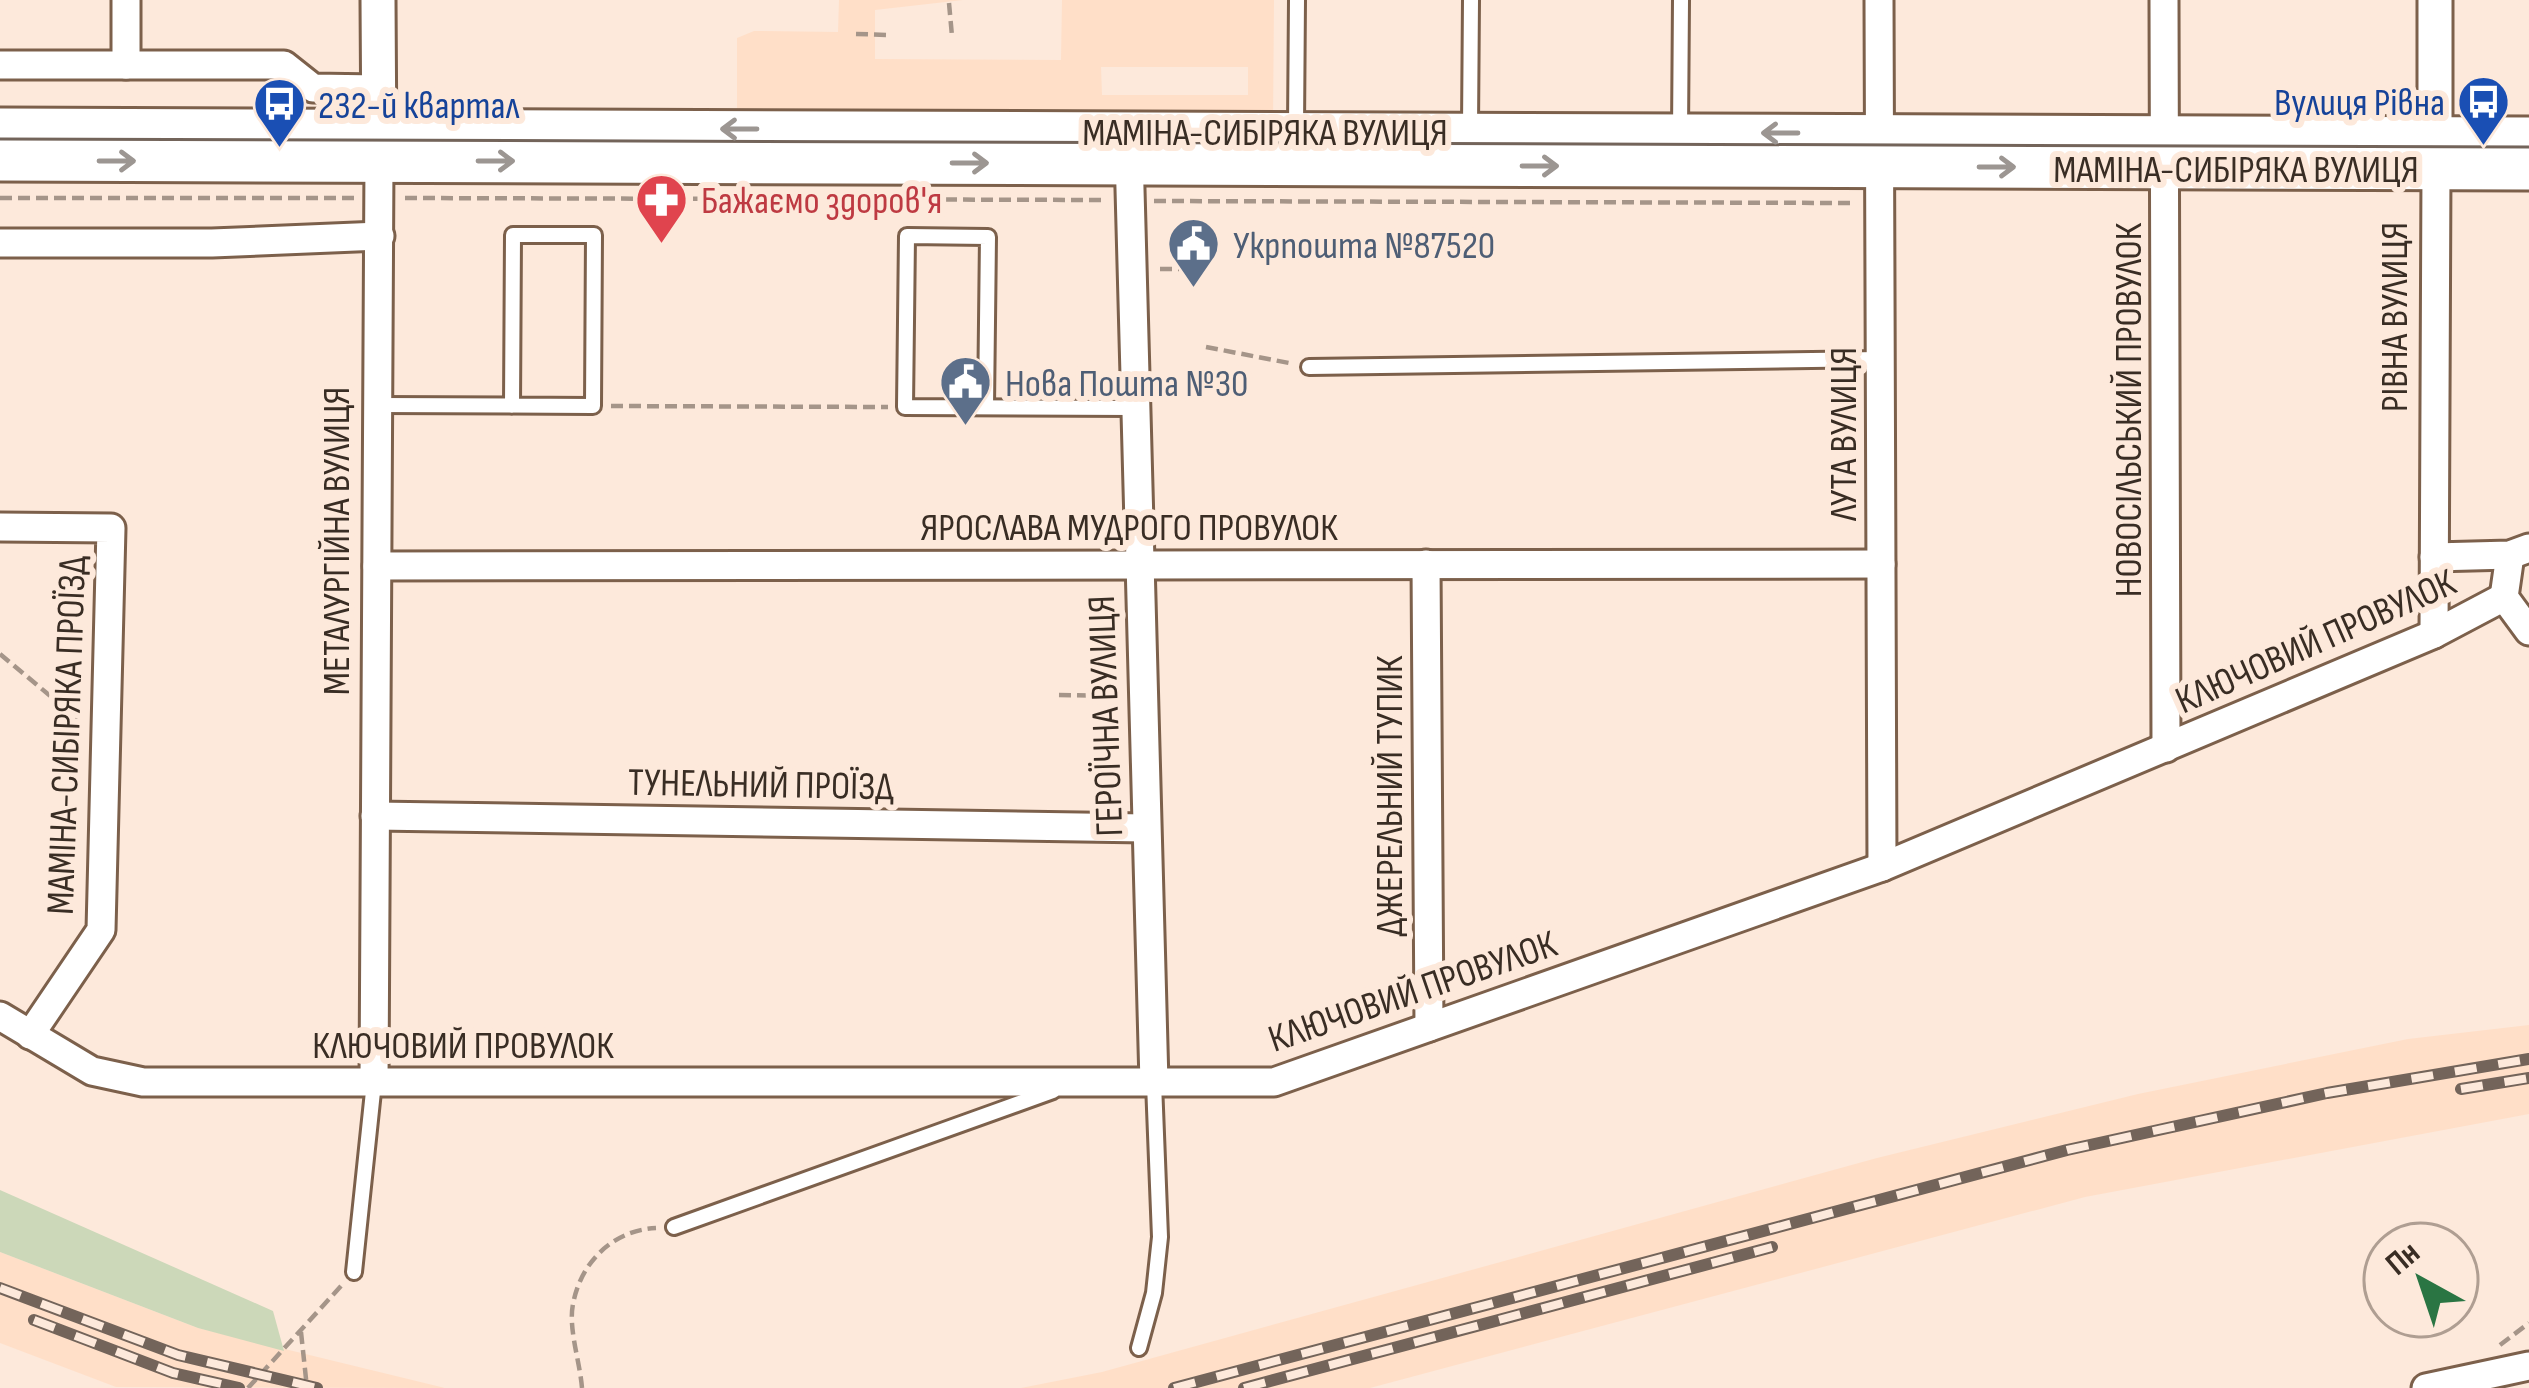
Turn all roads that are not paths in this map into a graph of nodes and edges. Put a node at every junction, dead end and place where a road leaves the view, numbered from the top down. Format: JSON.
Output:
{"nodes":[{"id":1,"x":126,"y":0,"type":"edge"},
{"id":2,"x":378,"y":0,"type":"edge"},
{"id":3,"x":1297,"y":0,"type":"edge"},
{"id":4,"x":1471,"y":0,"type":"edge"},
{"id":5,"x":1681,"y":0,"type":"edge"},
{"id":6,"x":1880,"y":0,"type":"edge"},
{"id":7,"x":2164,"y":0,"type":"edge"},
{"id":8,"x":2434,"y":0,"type":"edge"},
{"id":9,"x":0,"y":65,"type":"edge"},
{"id":10,"x":126,"y":65,"type":"junction"},
{"id":11,"x":379,"y":126,"type":"junction"},
{"id":12,"x":0,"y":128,"type":"edge"},
{"id":13,"x":2529,"y":136,"type":"edge"},
{"id":14,"x":1129,"y":147,"type":"junction"},
{"id":15,"x":1296,"y":148,"type":"junction"},
{"id":16,"x":1470,"y":149,"type":"junction"},
{"id":17,"x":1680,"y":150,"type":"junction"},
{"id":18,"x":1880,"y":150,"type":"junction"},
{"id":19,"x":2166,"y":152,"type":"junction"},
{"id":20,"x":2436,"y":153,"type":"junction"},
{"id":21,"x":0,"y":161,"type":"edge"},
{"id":22,"x":2529,"y":170,"type":"edge"},
{"id":23,"x":380,"y":236,"type":"junction"},
{"id":24,"x":0,"y":243,"type":"edge"},
{"id":25,"x":1880,"y":359,"type":"junction"},
{"id":26,"x":1310,"y":367,"type":"road end"},
{"id":27,"x":378,"y":405,"type":"junction"},
{"id":28,"x":512,"y":406,"type":"junction"},
{"id":29,"x":986,"y":407,"type":"junction"},
{"id":30,"x":1135,"y":408,"type":"junction"},
{"id":31,"x":0,"y":527,"type":"edge"},
{"id":32,"x":2520,"y":552,"type":"edge"},
{"id":33,"x":2434,"y":557,"type":"junction"},
{"id":34,"x":1426,"y":564,"type":"junction"},
{"id":35,"x":1881,"y":564,"type":"junction"},
{"id":36,"x":1139,"y":565,"type":"junction"},
{"id":37,"x":377,"y":566,"type":"junction"},
{"id":38,"x":2504,"y":598,"type":"junction"},
{"id":39,"x":2529,"y":632,"type":"edge"},
{"id":40,"x":2434,"y":634,"type":"junction"},
{"id":41,"x":2166,"y":748,"type":"junction"},
{"id":42,"x":375,"y":816,"type":"junction"},
{"id":43,"x":1146,"y":828,"type":"junction"},
{"id":44,"x":1882,"y":867,"type":"junction"},
{"id":45,"x":0,"y":1016,"type":"edge"},
{"id":46,"x":1429,"y":1027,"type":"junction"},
{"id":47,"x":30,"y":1035,"type":"junction"},
{"id":48,"x":374,"y":1082,"type":"junction"},
{"id":49,"x":1076,"y":1083,"type":"junction"},
{"id":50,"x":1154,"y":1083,"type":"junction"},
{"id":51,"x":674,"y":1227,"type":"road end"},
{"id":52,"x":354,"y":1272,"type":"road end"},
{"id":53,"x":1139,"y":1348,"type":"dead end"},
{"id":54,"x":2529,"y":1366,"type":"edge"},
{"id":55,"x":2426,"y":1388,"type":"edge"}],
"edges":[{"from":1,"to":10,"type":"street"},
{"from":2,"to":11,"type":"street","name":"МЕТАЛУРГІЙНА ВУЛИЦЯ"},
{"from":3,"to":15,"type":"lane"},
{"from":4,"to":16,"type":"lane"},
{"from":5,"to":17,"type":"lane"},
{"from":6,"to":18,"type":"street","name":"ЛУТА ВУЛИЦЯ"},
{"from":7,"to":19,"type":"street","name":"НОВОСІЛЬСЬКИЙ ПРОВУЛОК"},
{"from":8,"to":20,"type":"street","name":"РІВНА ВУЛИЦЯ"},
{"from":9,"to":10,"type":"street"},
{"from":10,"to":11,"type":"street"},
{"from":11,"to":12,"type":"main road","name":"МАМІНА-СИБІРЯКА ВУЛИЦЯ"},
{"from":11,"to":14,"type":"main road","name":"МАМІНА-СИБІРЯКА ВУЛИЦЯ"},
{"from":21,"to":11,"type":"main road","name":"МАМІНА-СИБІРЯКА ВУЛИЦЯ","one_way":true},
{"from":11,"to":23,"type":"street","name":"МЕТАЛУРГІЙНА ВУЛИЦЯ"},
{"from":13,"to":20,"type":"main road","name":"МАМІНА-СИБІРЯКА ВУЛИЦЯ"},
{"from":14,"to":15,"type":"main road","name":"МАМІНА-СИБІРЯКА ВУЛИЦЯ"},
{"from":14,"to":30,"type":"street","name":"ГЕРОЇЧНА ВУЛИЦЯ"},
{"from":15,"to":16,"type":"main road","name":"МАМІНА-СИБІРЯКА ВУЛИЦЯ"},
{"from":16,"to":17,"type":"main road","name":"МАМІНА-СИБІРЯКА ВУЛИЦЯ"},
{"from":17,"to":18,"type":"main road","name":"МАМІНА-СИБІРЯКА ВУЛИЦЯ"},
{"from":18,"to":19,"type":"main road","name":"МАМІНА-СИБІРЯКА ВУЛИЦЯ"},
{"from":18,"to":25,"type":"street","name":"ЛУТА ВУЛИЦЯ"},
{"from":19,"to":20,"type":"main road","name":"МАМІНА-СИБІРЯКА ВУЛИЦЯ"},
{"from":19,"to":41,"type":"street","name":"НОВОСІЛЬСЬКИЙ ПРОВУЛОК"},
{"from":20,"to":22,"type":"main road","name":"МАМІНА-СИБІРЯКА ВУЛИЦЯ"},
{"from":20,"to":33,"type":"street","name":"РІВНА ВУЛИЦЯ"},
{"from":23,"to":24,"type":"street"},
{"from":23,"to":27,"type":"street","name":"МЕТАЛУРГІЙНА ВУЛИЦЯ"},
{"from":25,"to":26,"type":"lane"},
{"from":25,"to":35,"type":"street","name":"ЛУТА ВУЛИЦЯ"},
{"from":27,"to":28,"type":"lane"},
{"from":27,"to":37,"type":"street","name":"МЕТАЛУРГІЙНА ВУЛИЦЯ"},
{"from":28,"to":28,"type":"lane"},
{"from":29,"to":29,"type":"lane"},
{"from":29,"to":30,"type":"lane"},
{"from":30,"to":36,"type":"street","name":"ГЕРОЇЧНА ВУЛИЦЯ"},
{"from":31,"to":47,"type":"street","name":"МАМІНА-СИБІРЯКА ПРОЇЗД"},
{"from":32,"to":33,"type":"street"},
{"from":32,"to":38,"type":"street","name":"КЛЮЧОВИЙ ПРОВУЛОК"},
{"from":33,"to":40,"type":"street","name":"РІВНА ВУЛИЦЯ"},
{"from":34,"to":35,"type":"street","name":"ЯРОСЛАВА МУДРОГО ПРОВУЛОК"},
{"from":34,"to":36,"type":"street","name":"ЯРОСЛАВА МУДРОГО ПРОВУЛОК"},
{"from":34,"to":46,"type":"street","name":"ДЖЕРЕЛЬНИЙ ТУПИК"},
{"from":35,"to":44,"type":"street","name":"ЛУТА ВУЛИЦЯ"},
{"from":36,"to":37,"type":"street","name":"ЯРОСЛАВА МУДРОГО ПРОВУЛОК"},
{"from":36,"to":43,"type":"street","name":"ГЕРОЇЧНА ВУЛИЦЯ"},
{"from":37,"to":42,"type":"street","name":"МЕТАЛУРГІЙНА ВУЛИЦЯ"},
{"from":38,"to":39,"type":"street","name":"КЛЮЧОВИЙ ПРОВУЛОК"},
{"from":38,"to":40,"type":"street","name":"КЛЮЧОВИЙ ПРОВУЛОК"},
{"from":40,"to":41,"type":"street","name":"КЛЮЧОВИЙ ПРОВУЛОК"},
{"from":41,"to":44,"type":"street","name":"КЛЮЧОВИЙ ПРОВУЛОК"},
{"from":42,"to":43,"type":"street","name":"ТУНЕЛЬНИЙ ПРОЇЗД"},
{"from":42,"to":48,"type":"street","name":"МЕТАЛУРГІЙНА ВУЛИЦЯ"},
{"from":43,"to":50,"type":"street","name":"ГЕРОЇЧНА ВУЛИЦЯ"},
{"from":44,"to":46,"type":"street","name":"КЛЮЧОВИЙ ПРОВУЛОК"},
{"from":45,"to":47,"type":"street","name":"КЛЮЧОВИЙ ПРОВУЛОК"},
{"from":46,"to":50,"type":"street","name":"КЛЮЧОВИЙ ПРОВУЛОК"},
{"from":47,"to":48,"type":"street","name":"КЛЮЧОВИЙ ПРОВУЛОК"},
{"from":48,"to":49,"type":"street","name":"КЛЮЧОВИЙ ПРОВУЛОК"},
{"from":48,"to":52,"type":"lane"},
{"from":49,"to":50,"type":"street","name":"КЛЮЧОВИЙ ПРОВУЛОК"},
{"from":49,"to":51,"type":"lane"},
{"from":50,"to":53,"type":"lane"},
{"from":54,"to":55,"type":"street"}]}
